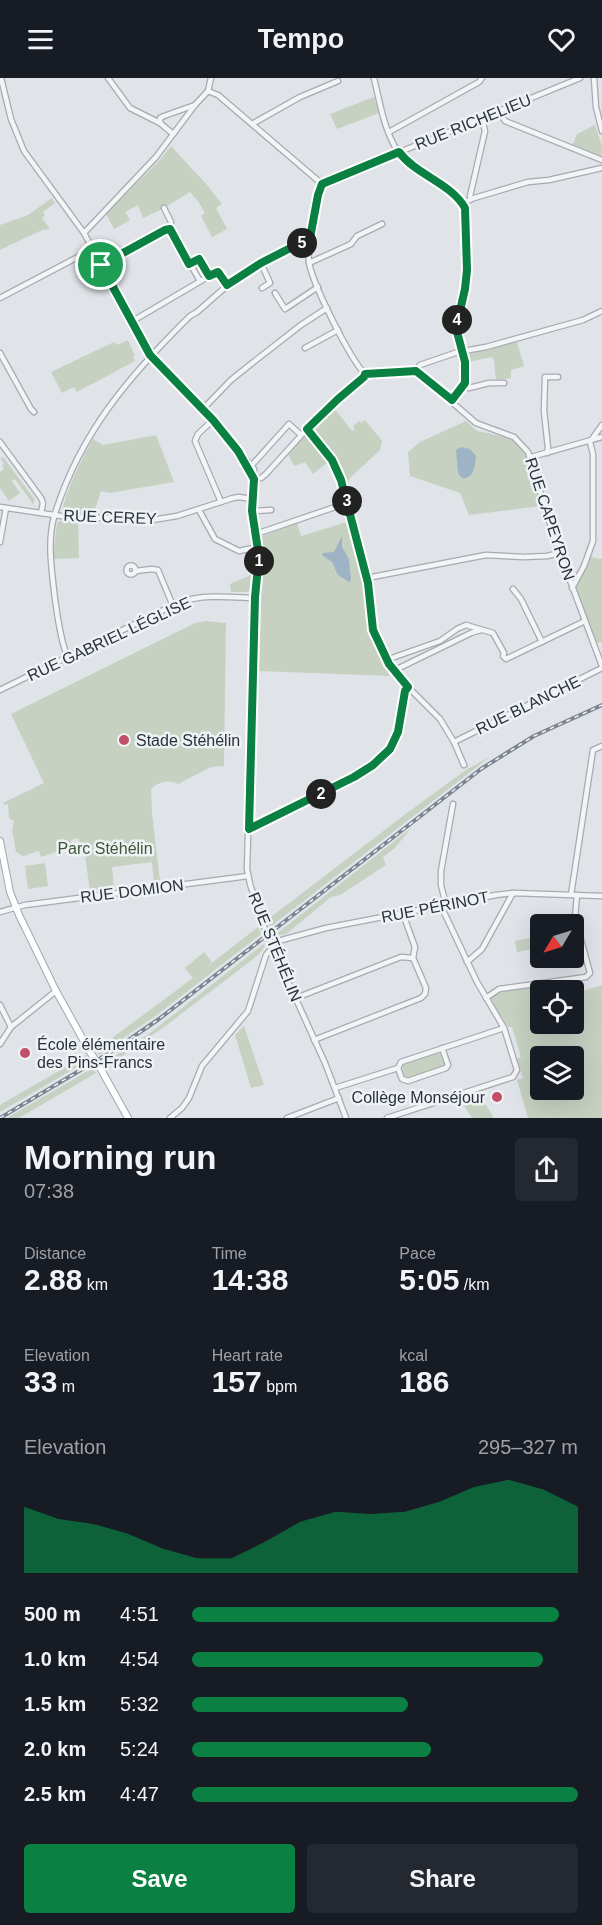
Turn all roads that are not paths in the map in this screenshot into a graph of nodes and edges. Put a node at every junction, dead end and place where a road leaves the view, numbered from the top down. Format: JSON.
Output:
{"nodes":[{"id":1,"x":108,"y":78,"type":"edge"},
{"id":2,"x":211,"y":78,"type":"edge"},
{"id":3,"x":374,"y":78,"type":"edge"},
{"id":4,"x":482,"y":78,"type":"edge"},
{"id":5,"x":580,"y":78,"type":"edge"},
{"id":6,"x":594,"y":78,"type":"edge"},
{"id":7,"x":338,"y":81,"type":"dead end"},
{"id":8,"x":2,"y":82,"type":"edge"},
{"id":9,"x":208,"y":91,"type":"junction"},
{"id":10,"x":195,"y":105,"type":"junction"},
{"id":11,"x":499,"y":112,"type":"junction"},
{"id":12,"x":482,"y":119,"type":"junction"},
{"id":13,"x":160,"y":123,"type":"junction"},
{"id":14,"x":252,"y":124,"type":"junction"},
{"id":15,"x":602,"y":131,"type":"edge"},
{"id":16,"x":389,"y":132,"type":"junction"},
{"id":17,"x":172,"y":134,"type":"junction"},
{"id":18,"x":399,"y":152,"type":"junction"},
{"id":19,"x":602,"y":160,"type":"edge"},
{"id":20,"x":602,"y":168,"type":"edge"},
{"id":21,"x":322,"y":184,"type":"junction"},
{"id":22,"x":471,"y":199,"type":"junction"},
{"id":23,"x":463,"y":204,"type":"junction"},
{"id":24,"x":164,"y":208,"type":"dead end"},
{"id":25,"x":382,"y":224,"type":"dead end"},
{"id":26,"x":170,"y":229,"type":"junction"},
{"id":27,"x":84,"y":233,"type":"junction"},
{"id":28,"x":310,"y":238,"type":"junction"},
{"id":29,"x":93,"y":249,"type":"junction"},
{"id":30,"x":261,"y":263,"type":"junction"},
{"id":31,"x":309,"y":263,"type":"junction"},
{"id":32,"x":189,"y":264,"type":"junction"},
{"id":33,"x":101,"y":265,"type":"junction"},
{"id":34,"x":209,"y":276,"type":"junction"},
{"id":35,"x":200,"y":281,"type":"junction"},
{"id":36,"x":227,"y":285,"type":"junction"},
{"id":37,"x":318,"y":287,"type":"junction"},
{"id":38,"x":262,"y":288,"type":"dead end"},
{"id":39,"x":275,"y":294,"type":"dead end"},
{"id":40,"x":0,"y":298,"type":"edge"},
{"id":41,"x":327,"y":309,"type":"junction"},
{"id":42,"x":602,"y":311,"type":"edge"},
{"id":43,"x":131,"y":322,"type":"junction"},
{"id":44,"x":338,"y":330,"type":"junction"},
{"id":45,"x":305,"y":348,"type":"dead end"},
{"id":46,"x":463,"y":351,"type":"junction"},
{"id":47,"x":0,"y":353,"type":"edge"},
{"id":48,"x":150,"y":355,"type":"junction"},
{"id":49,"x":416,"y":371,"type":"junction"},
{"id":50,"x":365,"y":374,"type":"junction"},
{"id":51,"x":558,"y":377,"type":"dead end"},
{"id":52,"x":504,"y":383,"type":"dead end"},
{"id":53,"x":463,"y":387,"type":"junction"},
{"id":54,"x":452,"y":400,"type":"junction"},
{"id":55,"x":203,"y":409,"type":"junction"},
{"id":56,"x":34,"y":412,"type":"dead end"},
{"id":57,"x":213,"y":420,"type":"junction"},
{"id":58,"x":602,"y":425,"type":"edge"},
{"id":59,"x":307,"y":429,"type":"junction"},
{"id":60,"x":301,"y":435,"type":"junction"},
{"id":61,"x":602,"y":437,"type":"edge"},
{"id":62,"x":592,"y":438,"type":"junction"},
{"id":63,"x":0,"y":442,"type":"edge"},
{"id":64,"x":238,"y":451,"type":"junction"},
{"id":65,"x":547,"y":453,"type":"junction"},
{"id":66,"x":531,"y":457,"type":"junction"},
{"id":67,"x":252,"y":465,"type":"junction"},
{"id":68,"x":254,"y":479,"type":"junction"},
{"id":69,"x":252,"y":499,"type":"junction"},
{"id":70,"x":220,"y":502,"type":"junction"},
{"id":71,"x":347,"y":503,"type":"junction"},
{"id":72,"x":3,"y":508,"type":"edge"},
{"id":73,"x":199,"y":510,"type":"junction"},
{"id":74,"x":271,"y":510,"type":"dead end"},
{"id":75,"x":252,"y":511,"type":"junction"},
{"id":76,"x":41,"y":513,"type":"junction"},
{"id":77,"x":54,"y":515,"type":"junction"},
{"id":78,"x":256,"y":534,"type":"junction"},
{"id":79,"x":0,"y":542,"type":"edge"},
{"id":80,"x":258,"y":547,"type":"junction"},
{"id":81,"x":560,"y":553,"type":"junction"},
{"id":82,"x":136,"y":571,"type":"dead end"},
{"id":83,"x":367,"y":578,"type":"junction"},
{"id":84,"x":572,"y":588,"type":"junction"},
{"id":85,"x":513,"y":589,"type":"dead end"},
{"id":86,"x":255,"y":597,"type":"junction"},
{"id":87,"x":173,"y":606,"type":"junction"},
{"id":88,"x":585,"y":621,"type":"junction"},
{"id":89,"x":484,"y":630,"type":"junction"},
{"id":90,"x":440,"y":641,"type":"junction"},
{"id":91,"x":543,"y":642,"type":"junction"},
{"id":92,"x":602,"y":646,"type":"edge"},
{"id":93,"x":442,"y":647,"type":"junction"},
{"id":94,"x":594,"y":648,"type":"junction"},
{"id":95,"x":67,"y":657,"type":"junction"},
{"id":96,"x":386,"y":660,"type":"junction"},
{"id":97,"x":602,"y":667,"type":"edge"},
{"id":98,"x":393,"y":670,"type":"junction"},
{"id":99,"x":408,"y":687,"type":"junction"},
{"id":100,"x":0,"y":690,"type":"edge"},
{"id":101,"x":454,"y":742,"type":"junction"},
{"id":102,"x":602,"y":746,"type":"edge"},
{"id":103,"x":464,"y":765,"type":"dead end"},
{"id":104,"x":453,"y":804,"type":"dead end"},
{"id":105,"x":249,"y":829,"type":"junction"},
{"id":106,"x":0,"y":841,"type":"edge"},
{"id":107,"x":248,"y":876,"type":"junction"},
{"id":108,"x":513,"y":893,"type":"junction"},
{"id":109,"x":574,"y":895,"type":"junction"},
{"id":110,"x":602,"y":896,"type":"edge"},
{"id":111,"x":443,"y":906,"type":"junction"},
{"id":112,"x":16,"y":907,"type":"junction"},
{"id":113,"x":0,"y":912,"type":"edge"},
{"id":114,"x":403,"y":914,"type":"junction"},
{"id":115,"x":271,"y":943,"type":"junction"},
{"id":116,"x":413,"y":958,"type":"junction"},
{"id":117,"x":467,"y":962,"type":"junction"},
{"id":118,"x":56,"y":991,"type":"junction"},
{"id":119,"x":296,"y":998,"type":"junction"},
{"id":120,"x":486,"y":998,"type":"junction"},
{"id":121,"x":0,"y":1005,"type":"edge"},
{"id":122,"x":11,"y":1028,"type":"junction"},
{"id":123,"x":504,"y":1028,"type":"junction"},
{"id":124,"x":314,"y":1040,"type":"junction"},
{"id":125,"x":0,"y":1044,"type":"edge"},
{"id":126,"x":442,"y":1048,"type":"junction"},
{"id":127,"x":398,"y":1068,"type":"junction"},
{"id":128,"x":335,"y":1088,"type":"junction"},
{"id":129,"x":339,"y":1098,"type":"junction"},
{"id":130,"x":128,"y":1118,"type":"edge"},
{"id":131,"x":170,"y":1118,"type":"edge"},
{"id":132,"x":287,"y":1118,"type":"edge"},
{"id":133,"x":346,"y":1118,"type":"edge"},
{"id":134,"x":387,"y":1118,"type":"edge"}],
"edges":[{"from":1,"to":13,"type":"street"},
{"from":2,"to":9,"type":"street"},
{"from":3,"to":16,"type":"street"},
{"from":4,"to":16,"type":"street"},
{"from":5,"to":11,"type":"street","name":"RUE RICHELIEU"},
{"from":6,"to":15,"type":"street"},
{"from":7,"to":14,"type":"street"},
{"from":8,"to":27,"type":"street"},
{"from":9,"to":10,"type":"street"},
{"from":9,"to":14,"type":"street"},
{"from":10,"to":13,"type":"street"},
{"from":10,"to":17,"type":"street"},
{"from":11,"to":12,"type":"street","name":"RUE RICHELIEU"},
{"from":11,"to":19,"type":"street"},
{"from":12,"to":18,"type":"street","name":"RUE RICHELIEU"},
{"from":12,"to":22,"type":"street"},
{"from":13,"to":17,"type":"street"},
{"from":14,"to":21,"type":"street"},
{"from":16,"to":18,"type":"street"},
{"from":17,"to":27,"type":"street"},
{"from":18,"to":21,"type":"street"},
{"from":18,"to":23,"type":"street"},
{"from":20,"to":22,"type":"street"},
{"from":21,"to":28,"type":"street"},
{"from":22,"to":23,"type":"street"},
{"from":23,"to":46,"type":"street"},
{"from":24,"to":26,"type":"street"},
{"from":25,"to":31,"type":"street"},
{"from":26,"to":32,"type":"street"},
{"from":26,"to":33,"type":"street"},
{"from":27,"to":29,"type":"street"},
{"from":28,"to":30,"type":"street"},
{"from":28,"to":31,"type":"street"},
{"from":29,"to":33,"type":"street"},
{"from":29,"to":40,"type":"street"},
{"from":30,"to":36,"type":"street"},
{"from":30,"to":38,"type":"street"},
{"from":31,"to":37,"type":"street"},
{"from":32,"to":34,"type":"street"},
{"from":32,"to":35,"type":"street"},
{"from":33,"to":43,"type":"street"},
{"from":34,"to":35,"type":"street"},
{"from":34,"to":36,"type":"street"},
{"from":35,"to":43,"type":"street"},
{"from":36,"to":48,"type":"street"},
{"from":37,"to":39,"type":"street"},
{"from":37,"to":41,"type":"street"},
{"from":41,"to":44,"type":"street"},
{"from":41,"to":55,"type":"street"},
{"from":42,"to":46,"type":"street"},
{"from":43,"to":48,"type":"street"},
{"from":44,"to":45,"type":"street"},
{"from":44,"to":50,"type":"street"},
{"from":46,"to":49,"type":"street"},
{"from":46,"to":53,"type":"street"},
{"from":47,"to":56,"type":"street"},
{"from":48,"to":55,"type":"street"},
{"from":48,"to":77,"type":"street"},
{"from":49,"to":50,"type":"street"},
{"from":49,"to":54,"type":"street","name":"RUE CAPEYRON"},
{"from":50,"to":59,"type":"street"},
{"from":51,"to":65,"type":"street"},
{"from":52,"to":53,"type":"street"},
{"from":53,"to":54,"type":"street"},
{"from":54,"to":66,"type":"street","name":"RUE CAPEYRON"},
{"from":55,"to":57,"type":"street"},
{"from":57,"to":64,"type":"street"},
{"from":57,"to":70,"type":"street"},
{"from":58,"to":62,"type":"street"},
{"from":59,"to":60,"type":"street"},
{"from":59,"to":71,"type":"street"},
{"from":60,"to":67,"type":"street"},
{"from":60,"to":68,"type":"street"},
{"from":61,"to":62,"type":"street"},
{"from":62,"to":65,"type":"street"},
{"from":62,"to":84,"type":"street"},
{"from":63,"to":76,"type":"street"},
{"from":64,"to":67,"type":"street"},
{"from":64,"to":68,"type":"street"},
{"from":65,"to":66,"type":"street"},
{"from":66,"to":81,"type":"street","name":"RUE CAPEYRON"},
{"from":67,"to":68,"type":"street","name":"RUE STÉHÉLIN"},
{"from":68,"to":69,"type":"street","name":"RUE STÉHÉLIN"},
{"from":69,"to":70,"type":"street","name":"RUE CEREY"},
{"from":69,"to":75,"type":"street","name":"RUE STÉHÉLIN"},
{"from":70,"to":73,"type":"street","name":"RUE CEREY"},
{"from":71,"to":78,"type":"street"},
{"from":71,"to":83,"type":"street"},
{"from":72,"to":76,"type":"street","name":"RUE CEREY"},
{"from":72,"to":79,"type":"street"},
{"from":73,"to":77,"type":"street","name":"RUE CEREY"},
{"from":73,"to":80,"type":"street"},
{"from":74,"to":75,"type":"street"},
{"from":75,"to":78,"type":"street","name":"RUE STÉHÉLIN"},
{"from":76,"to":77,"type":"street","name":"RUE CEREY"},
{"from":77,"to":95,"type":"street"},
{"from":78,"to":80,"type":"street","name":"RUE STÉHÉLIN"},
{"from":80,"to":86,"type":"street","name":"RUE STÉHÉLIN"},
{"from":81,"to":83,"type":"street"},
{"from":81,"to":84,"type":"street","name":"RUE CAPEYRON"},
{"from":82,"to":87,"type":"street"},
{"from":83,"to":96,"type":"street"},
{"from":84,"to":88,"type":"street","name":"RUE CAPEYRON"},
{"from":85,"to":91,"type":"street"},
{"from":86,"to":87,"type":"street","name":"RUE GABRIEL LÉGLISE"},
{"from":86,"to":105,"type":"street","name":"RUE STÉHÉLIN"},
{"from":87,"to":95,"type":"street","name":"RUE GABRIEL LÉGLISE"},
{"from":88,"to":91,"type":"street"},
{"from":88,"to":94,"type":"street","name":"RUE CAPEYRON"},
{"from":89,"to":90,"type":"street"},
{"from":89,"to":91,"type":"street"},
{"from":89,"to":93,"type":"street"},
{"from":90,"to":93,"type":"street"},
{"from":90,"to":96,"type":"street"},
{"from":92,"to":94,"type":"street"},
{"from":93,"to":98,"type":"street"},
{"from":94,"to":97,"type":"street","name":"RUE CAPEYRON"},
{"from":95,"to":100,"type":"street","name":"RUE GABRIEL LÉGLISE"},
{"from":96,"to":98,"type":"street"},
{"from":97,"to":101,"type":"street","name":"RUE BLANCHE"},
{"from":98,"to":99,"type":"street"},
{"from":99,"to":101,"type":"street"},
{"from":99,"to":105,"type":"street"},
{"from":101,"to":103,"type":"street"},
{"from":102,"to":109,"type":"street"},
{"from":104,"to":111,"type":"street"},
{"from":105,"to":107,"type":"street","name":"RUE STÉHÉLIN"},
{"from":106,"to":112,"type":"main road"},
{"from":107,"to":112,"type":"street","name":"RUE DOMION"},
{"from":107,"to":115,"type":"street","name":"RUE STÉHÉLIN","bridge":true},
{"from":108,"to":109,"type":"street","name":"RUE PÉRINOT"},
{"from":108,"to":111,"type":"street","name":"RUE PÉRINOT"},
{"from":108,"to":117,"type":"street"},
{"from":109,"to":110,"type":"street","name":"RUE PÉRINOT"},
{"from":109,"to":120,"type":"street"},
{"from":111,"to":114,"type":"street","name":"RUE PÉRINOT"},
{"from":111,"to":117,"type":"street"},
{"from":112,"to":113,"type":"street","name":"RUE DOMION"},
{"from":112,"to":118,"type":"main road"},
{"from":114,"to":115,"type":"street","name":"RUE PÉRINOT"},
{"from":114,"to":116,"type":"street"},
{"from":115,"to":119,"type":"street","name":"RUE STÉHÉLIN"},
{"from":115,"to":131,"type":"street"},
{"from":116,"to":119,"type":"street"},
{"from":116,"to":124,"type":"street"},
{"from":117,"to":120,"type":"street"},
{"from":118,"to":122,"type":"street"},
{"from":118,"to":130,"type":"main road","bridge":true},
{"from":119,"to":124,"type":"street","name":"RUE STÉHÉLIN"},
{"from":120,"to":123,"type":"street"},
{"from":121,"to":122,"type":"street"},
{"from":122,"to":125,"type":"street"},
{"from":123,"to":126,"type":"street"},
{"from":123,"to":134,"type":"street"},
{"from":124,"to":128,"type":"street","name":"RUE STÉHÉLIN"},
{"from":126,"to":127,"type":"street"},
{"from":126,"to":127,"type":"street"},
{"from":127,"to":128,"type":"street"},
{"from":128,"to":129,"type":"street","name":"RUE STÉHÉLIN"},
{"from":129,"to":132,"type":"street"},
{"from":129,"to":133,"type":"street","name":"RUE STÉHÉLIN"}]}
